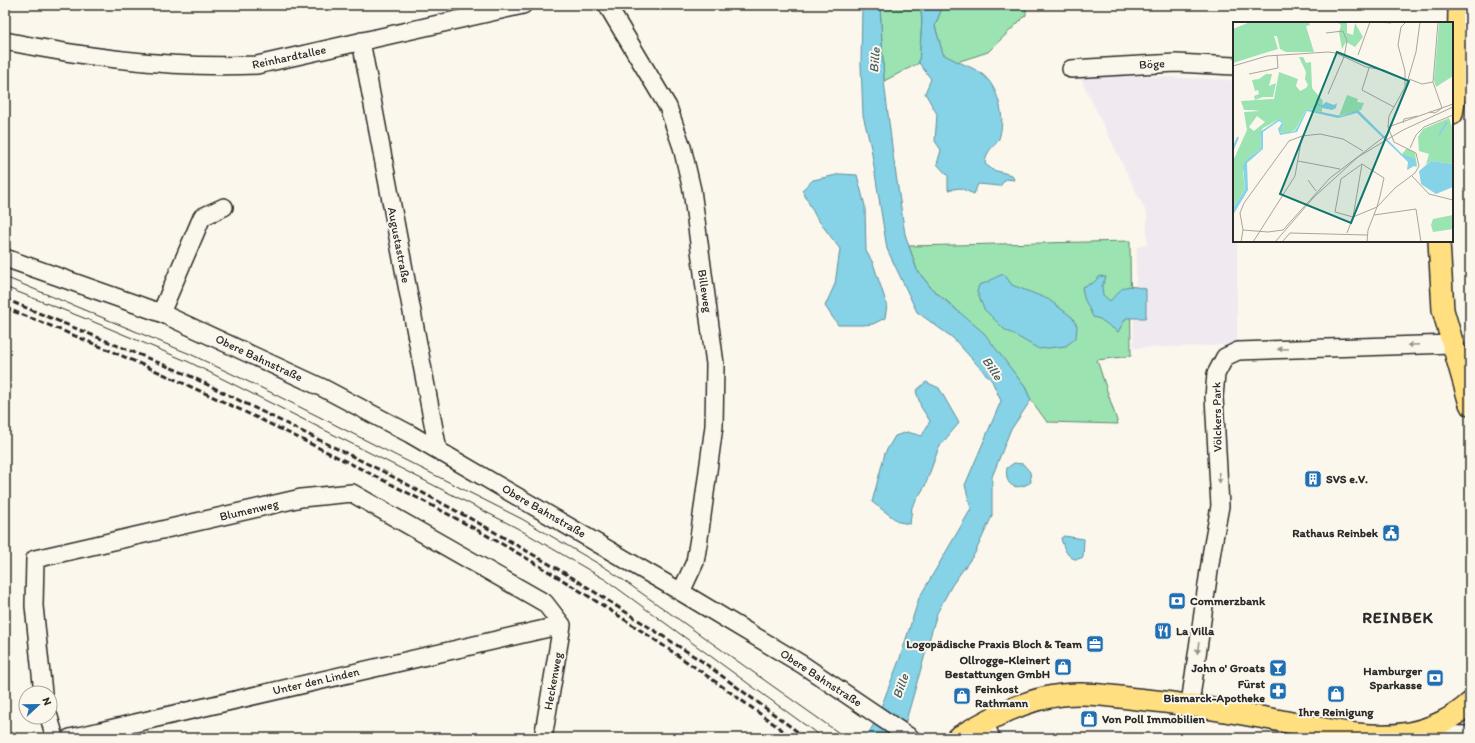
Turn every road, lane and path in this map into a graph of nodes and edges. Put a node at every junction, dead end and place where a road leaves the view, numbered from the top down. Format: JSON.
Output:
{"nodes":[{"id":1,"x":523,"y":5,"type":"edge"},
{"id":2,"x":607,"y":5,"type":"edge"},
{"id":3,"x":1459,"y":5,"type":"edge"},
{"id":4,"x":5,"y":41,"type":"edge"},
{"id":5,"x":361,"y":41,"type":"junction"},
{"id":6,"x":1233,"y":66,"type":"edge"},
{"id":7,"x":1071,"y":69,"type":"dead end"},
{"id":8,"x":1460,"y":75,"type":"edge"},
{"id":9,"x":1453,"y":109,"type":"edge"},
{"id":10,"x":224,"y":207,"type":"dead end"},
{"id":11,"x":1439,"y":242,"type":"edge"},
{"id":12,"x":5,"y":258,"type":"edge"},
{"id":13,"x":161,"y":313,"type":"junction"},
{"id":14,"x":1452,"y":344,"type":"junction"},
{"id":15,"x":1470,"y":404,"type":"edge"},
{"id":16,"x":438,"y":450,"type":"junction"},
{"id":17,"x":681,"y":592,"type":"junction"},
{"id":18,"x":562,"y":625,"type":"junction"},
{"id":19,"x":43,"y":685,"type":"edge"},
{"id":20,"x":1470,"y":702,"type":"edge"},
{"id":21,"x":1190,"y":704,"type":"junction"},
{"id":22,"x":51,"y":725,"type":"edge"},
{"id":23,"x":988,"y":730,"type":"edge"},
{"id":24,"x":1409,"y":733,"type":"junction"},
{"id":25,"x":1470,"y":735,"type":"edge"},
{"id":26,"x":54,"y":738,"type":"edge"},
{"id":27,"x":70,"y":738,"type":"edge"},
{"id":28,"x":543,"y":738,"type":"edge"},
{"id":29,"x":911,"y":738,"type":"edge"},
{"id":30,"x":956,"y":738,"type":"edge"}],
"edges":[{"from":1,"to":5,"type":"street","name":"Reinhardtallee"},
{"from":2,"to":17,"type":"street","name":"Billeweg"},
{"from":3,"to":8,"type":"main road"},
{"from":4,"to":5,"type":"street","name":"Reinhardtallee"},
{"from":5,"to":16,"type":"street","name":"Augustastraße"},
{"from":6,"to":7,"type":"street","name":"Böge"},
{"from":8,"to":9,"type":"main road"},
{"from":10,"to":13,"type":"street"},
{"from":11,"to":14,"type":"main road"},
{"from":12,"to":13,"type":"street","name":"Obere Bahnstraße"},
{"from":13,"to":16,"type":"street","name":"Obere Bahnstraße"},
{"from":14,"to":15,"type":"main road"},
{"from":14,"to":21,"type":"street","name":"Völckers Park","one_way":true},
{"from":16,"to":17,"type":"street","name":"Obere Bahnstraße"},
{"from":17,"to":29,"type":"street","name":"Obere Bahnstraße"},
{"from":18,"to":19,"type":"street","name":"Blumenweg"},
{"from":18,"to":27,"type":"street","name":"Unter den Linden"},
{"from":18,"to":28,"type":"street","name":"Heckenweg"},
{"from":20,"to":24,"type":"main road"},
{"from":21,"to":23,"type":"main road"},
{"from":21,"to":24,"type":"main road"},
{"from":22,"to":26,"type":"street"},
{"from":23,"to":30,"type":"main road"},
{"from":24,"to":25,"type":"street"}]}
